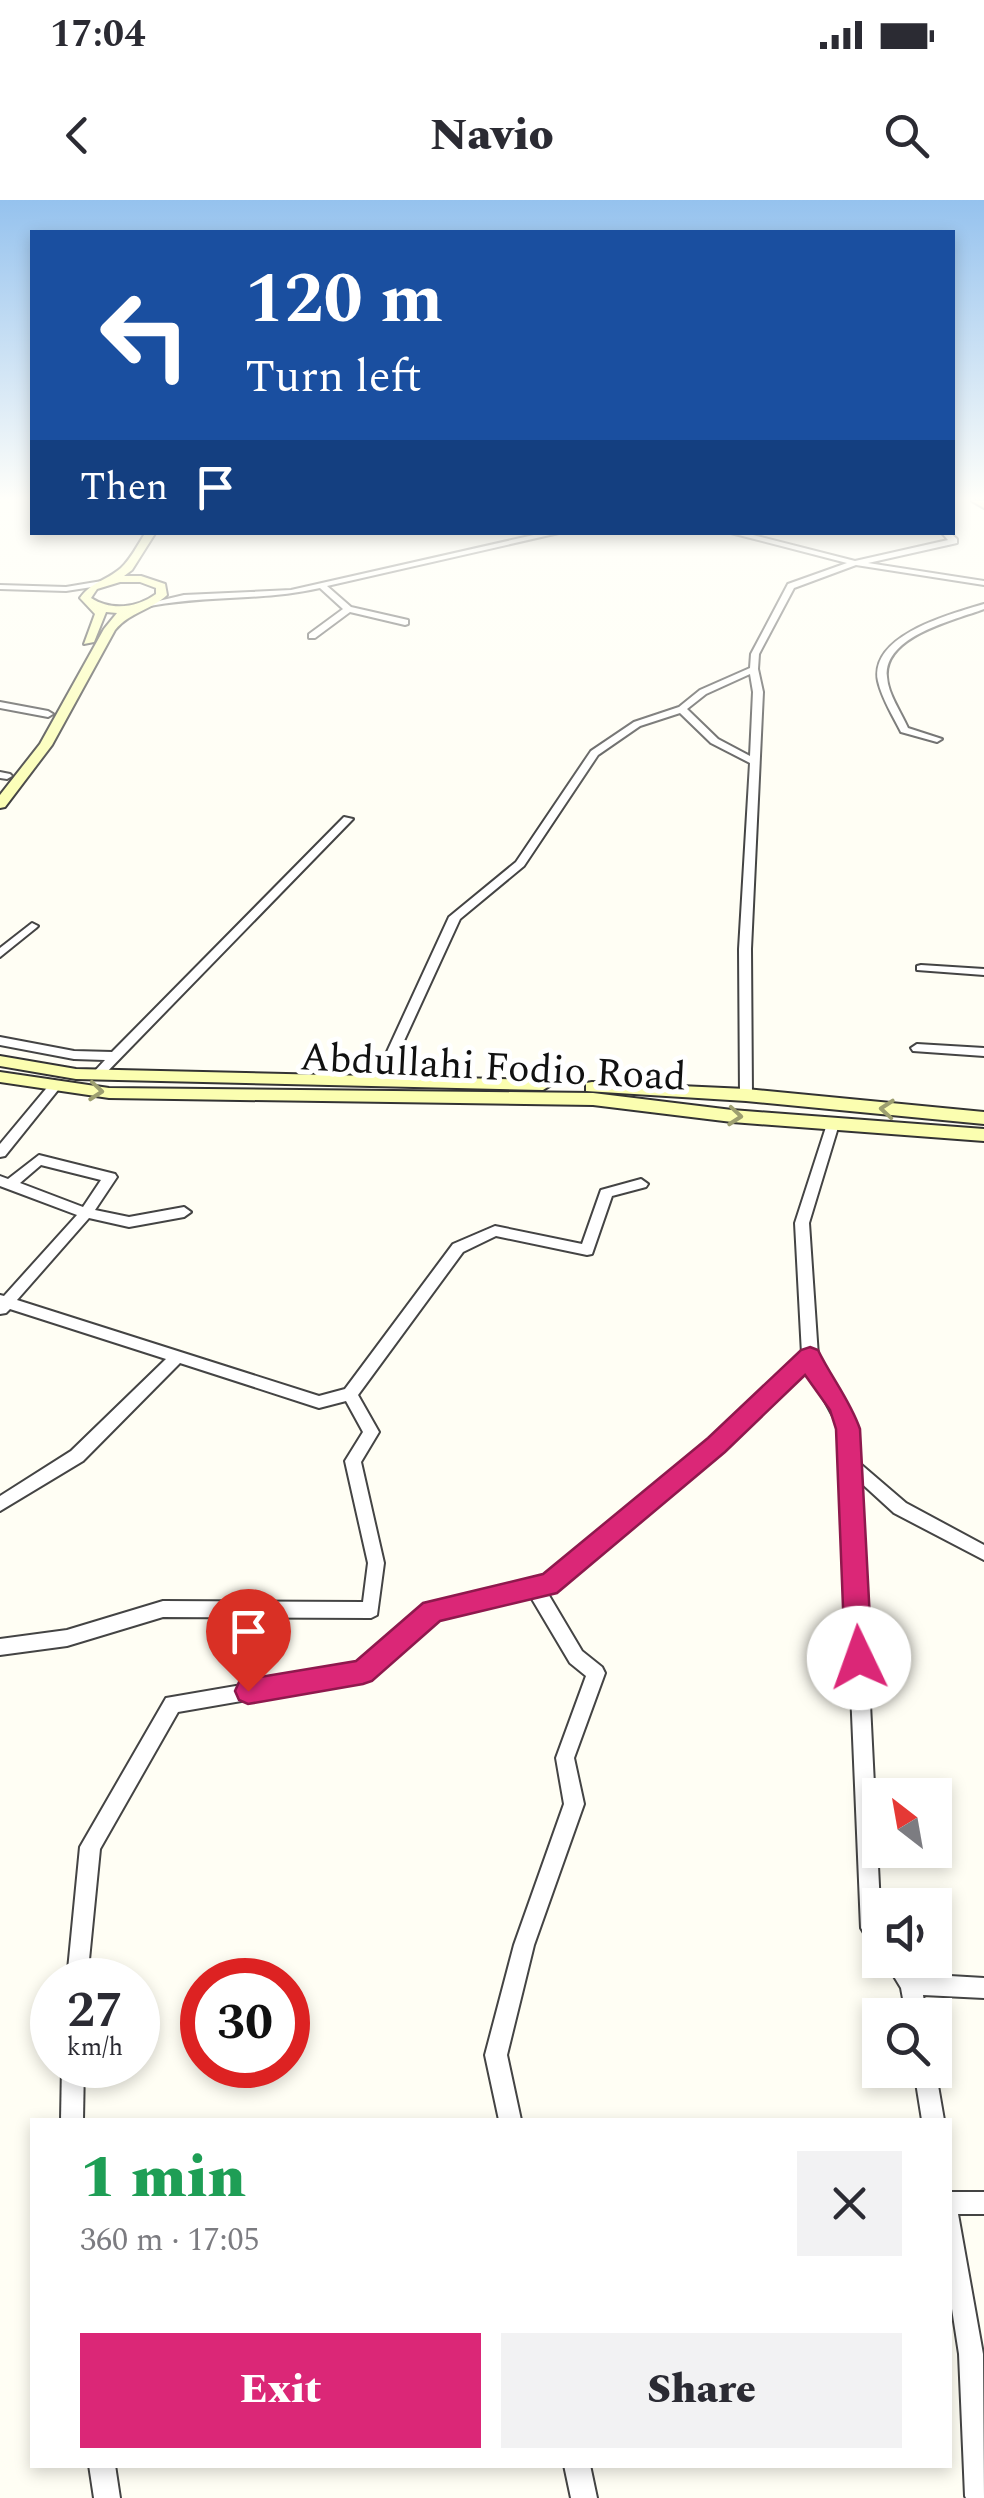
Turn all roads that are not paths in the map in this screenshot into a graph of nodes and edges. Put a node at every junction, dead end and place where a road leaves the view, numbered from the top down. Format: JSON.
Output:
{"nodes":[{"id":1,"x":96,"y":608,"type":"edge"},
{"id":2,"x":106,"y":608,"type":"edge"},
{"id":3,"x":133,"y":608,"type":"edge"},
{"id":4,"x":136,"y":608,"type":"edge"},
{"id":5,"x":780,"y":608,"type":"edge"},
{"id":6,"x":978,"y":608,"type":"edge"},
{"id":7,"x":348,"y":609,"type":"joint"},
{"id":8,"x":405,"y":622,"type":"dead end"},
{"id":9,"x":312,"y":636,"type":"dead end"},
{"id":10,"x":754,"y":669,"type":"junction"},
{"id":11,"x":0,"y":706,"type":"edge"},
{"id":12,"x":682,"y":709,"type":"junction"},
{"id":13,"x":48,"y":714,"type":"junction"},
{"id":14,"x":937,"y":739,"type":"dead end"},
{"id":15,"x":756,"y":762,"type":"junction"},
{"id":16,"x":2,"y":778,"type":"edge"},
{"id":17,"x":0,"y":804,"type":"edge"},
{"id":18,"x":348,"y":819,"type":"dead end"},
{"id":19,"x":32,"y":926,"type":"dead end"},
{"id":20,"x":0,"y":954,"type":"edge"},
{"id":21,"x":921,"y":968,"type":"dead end"},
{"id":22,"x":984,"y":972,"type":"edge"},
{"id":23,"x":0,"y":1041,"type":"edge"},
{"id":24,"x":918,"y":1048,"type":"dead end"},
{"id":25,"x":984,"y":1052,"type":"edge"},
{"id":26,"x":115,"y":1056,"type":"junction"},
{"id":27,"x":0,"y":1061,"type":"edge"},
{"id":28,"x":98,"y":1074,"type":"junction"},
{"id":29,"x":0,"y":1077,"type":"edge"},
{"id":30,"x":380,"y":1080,"type":"junction"},
{"id":31,"x":54,"y":1087,"type":"junction"},
{"id":32,"x":746,"y":1096,"type":"junction"},
{"id":33,"x":984,"y":1118,"type":"edge"},
{"id":34,"x":834,"y":1124,"type":"junction"},
{"id":35,"x":984,"y":1135,"type":"edge"},
{"id":36,"x":0,"y":1153,"type":"edge"},
{"id":37,"x":5,"y":1183,"type":"edge"},
{"id":38,"x":641,"y":1184,"type":"dead end"},
{"id":39,"x":184,"y":1212,"type":"dead end"},
{"id":40,"x":86,"y":1213,"type":"junction"},
{"id":41,"x":2,"y":1304,"type":"edge"},
{"id":42,"x":178,"y":1356,"type":"junction"},
{"id":43,"x":810,"y":1356,"type":"junction"},
{"id":44,"x":350,"y":1394,"type":"junction"},
{"id":45,"x":850,"y":1464,"type":"junction"},
{"id":46,"x":0,"y":1504,"type":"edge"},
{"id":47,"x":984,"y":1553,"type":"edge"},
{"id":48,"x":532,"y":1585,"type":"junction"},
{"id":49,"x":0,"y":1647,"type":"edge"},
{"id":50,"x":869,"y":1888,"type":"edge"},
{"id":51,"x":79,"y":1958,"type":"edge"},
{"id":52,"x":907,"y":1978,"type":"edge"},
{"id":53,"x":911,"y":1984,"type":"junction"},
{"id":54,"x":984,"y":1988,"type":"edge"},
{"id":55,"x":913,"y":1998,"type":"edge"},
{"id":56,"x":73,"y":2088,"type":"edge"},
{"id":57,"x":928,"y":2088,"type":"edge"},
{"id":58,"x":72,"y":2118,"type":"edge"},
{"id":59,"x":510,"y":2118,"type":"edge"},
{"id":60,"x":933,"y":2118,"type":"edge"},
{"id":61,"x":952,"y":2203,"type":"edge"},
{"id":62,"x":984,"y":2203,"type":"edge"},
{"id":63,"x":952,"y":2231,"type":"edge"},
{"id":64,"x":978,"y":2354,"type":"edge"},
{"id":65,"x":102,"y":2468,"type":"edge"},
{"id":66,"x":579,"y":2468,"type":"edge"},
{"id":67,"x":978,"y":2496,"type":"edge"},
{"id":68,"x":106,"y":2498,"type":"edge"},
{"id":69,"x":584,"y":2498,"type":"edge"}],
"edges":[{"from":1,"to":13,"type":"main road"},
{"from":2,"to":3,"type":"main road"},
{"from":4,"to":17,"type":"main road"},
{"from":5,"to":10,"type":"street"},
{"from":6,"to":14,"type":"street"},
{"from":7,"to":8,"type":"street"},
{"from":7,"to":9,"type":"street"},
{"from":10,"to":12,"type":"street"},
{"from":10,"to":15,"type":"street"},
{"from":11,"to":13,"type":"street"},
{"from":12,"to":15,"type":"street"},
{"from":12,"to":30,"type":"street"},
{"from":13,"to":16,"type":"main road"},
{"from":15,"to":32,"type":"street"},
{"from":18,"to":26,"type":"street"},
{"from":19,"to":20,"type":"street"},
{"from":21,"to":22,"type":"street"},
{"from":23,"to":26,"type":"street"},
{"from":24,"to":25,"type":"street"},
{"from":26,"to":28,"type":"street"},
{"from":27,"to":28,"type":"main road","name":"Abdullahi Fodio Road"},
{"from":28,"to":30,"type":"main road","name":"Abdullahi Fodio Road"},
{"from":29,"to":31,"type":"main road","name":"Abdullahi Fodio Road"},
{"from":30,"to":32,"type":"main road","name":"Abdullahi Fodio Road"},
{"from":31,"to":34,"type":"main road","name":"Abdullahi Fodio Road","one_way":true},
{"from":31,"to":36,"type":"street"},
{"from":33,"to":32,"type":"main road","name":"Abdullahi Fodio Road","one_way":true},
{"from":34,"to":35,"type":"main road","name":"Abdullahi Fodio Road"},
{"from":34,"to":43,"type":"street"},
{"from":37,"to":40,"type":"street"},
{"from":37,"to":40,"type":"street"},
{"from":38,"to":44,"type":"street"},
{"from":39,"to":40,"type":"street"},
{"from":40,"to":41,"type":"street"},
{"from":41,"to":42,"type":"street"},
{"from":42,"to":44,"type":"street"},
{"from":42,"to":46,"type":"street"},
{"from":43,"to":45,"type":"street"},
{"from":43,"to":48,"type":"street"},
{"from":44,"to":49,"type":"street"},
{"from":45,"to":47,"type":"street"},
{"from":45,"to":50,"type":"street"},
{"from":48,"to":51,"type":"street"},
{"from":48,"to":59,"type":"street"},
{"from":52,"to":53,"type":"street"},
{"from":53,"to":54,"type":"street"},
{"from":53,"to":55,"type":"street"},
{"from":56,"to":58,"type":"street"},
{"from":57,"to":60,"type":"street"},
{"from":61,"to":62,"type":"street"},
{"from":63,"to":64,"type":"street"},
{"from":64,"to":67,"type":"street"},
{"from":65,"to":68,"type":"street"},
{"from":66,"to":69,"type":"street"}]}
